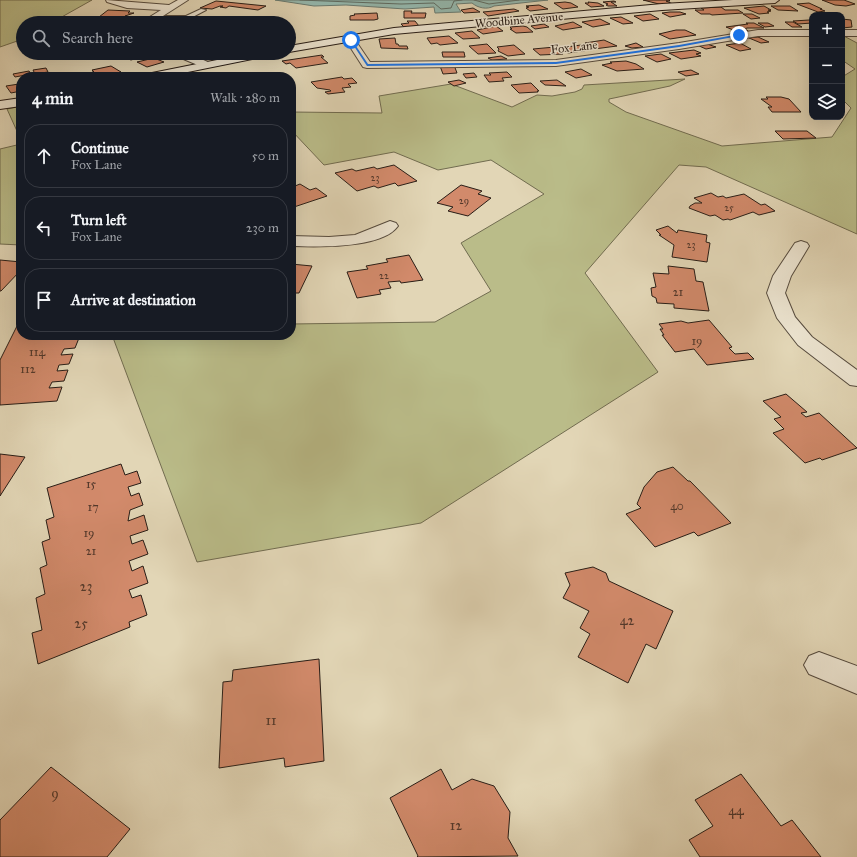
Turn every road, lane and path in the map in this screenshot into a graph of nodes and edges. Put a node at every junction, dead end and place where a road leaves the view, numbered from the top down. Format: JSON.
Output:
{"nodes":[{"id":1,"x":110,"y":0,"type":"edge"},
{"id":2,"x":184,"y":0,"type":"edge"},
{"id":3,"x":775,"y":0,"type":"edge"},
{"id":4,"x":170,"y":8,"type":"junction"},
{"id":5,"x":203,"y":10,"type":"dead end"},
{"id":6,"x":156,"y":16,"type":"edge"},
{"id":7,"x":191,"y":16,"type":"edge"},
{"id":8,"x":809,"y":33,"type":"edge"},
{"id":9,"x":845,"y":33,"type":"edge"},
{"id":10,"x":857,"y":33,"type":"edge"},
{"id":11,"x":350,"y":39,"type":"junction"},
{"id":12,"x":296,"y":48,"type":"edge"},
{"id":13,"x":195,"y":60,"type":"edge"},
{"id":14,"x":227,"y":60,"type":"edge"},
{"id":15,"x":204,"y":64,"type":"junction"},
{"id":16,"x":169,"y":72,"type":"edge"},
{"id":17,"x":16,"y":103,"type":"edge"},
{"id":18,"x":0,"y":105,"type":"edge"},
{"id":19,"x":390,"y":226,"type":"dead end"},
{"id":20,"x":296,"y":241,"type":"edge"},
{"id":21,"x":801,"y":246,"type":"dead end"},
{"id":22,"x":857,"y":380,"type":"edge"},
{"id":23,"x":819,"y":665,"type":"dead end"},
{"id":24,"x":857,"y":680,"type":"edge"}],
"edges":[{"from":1,"to":4,"type":"street"},
{"from":2,"to":4,"type":"street"},
{"from":3,"to":11,"type":"street","name":"Woodbine Avenue"},
{"from":4,"to":6,"type":"street"},
{"from":5,"to":7,"type":"lane"},
{"from":8,"to":11,"type":"street","name":"Fox Lane"},
{"from":9,"to":10,"type":"street"},
{"from":11,"to":12,"type":"street","name":"Woodbine Avenue"},
{"from":13,"to":15,"type":"street"},
{"from":14,"to":15,"type":"street"},
{"from":15,"to":16,"type":"street"},
{"from":17,"to":18,"type":"street"},
{"from":19,"to":20,"type":"street"},
{"from":21,"to":22,"type":"street"},
{"from":23,"to":24,"type":"street"}]}
